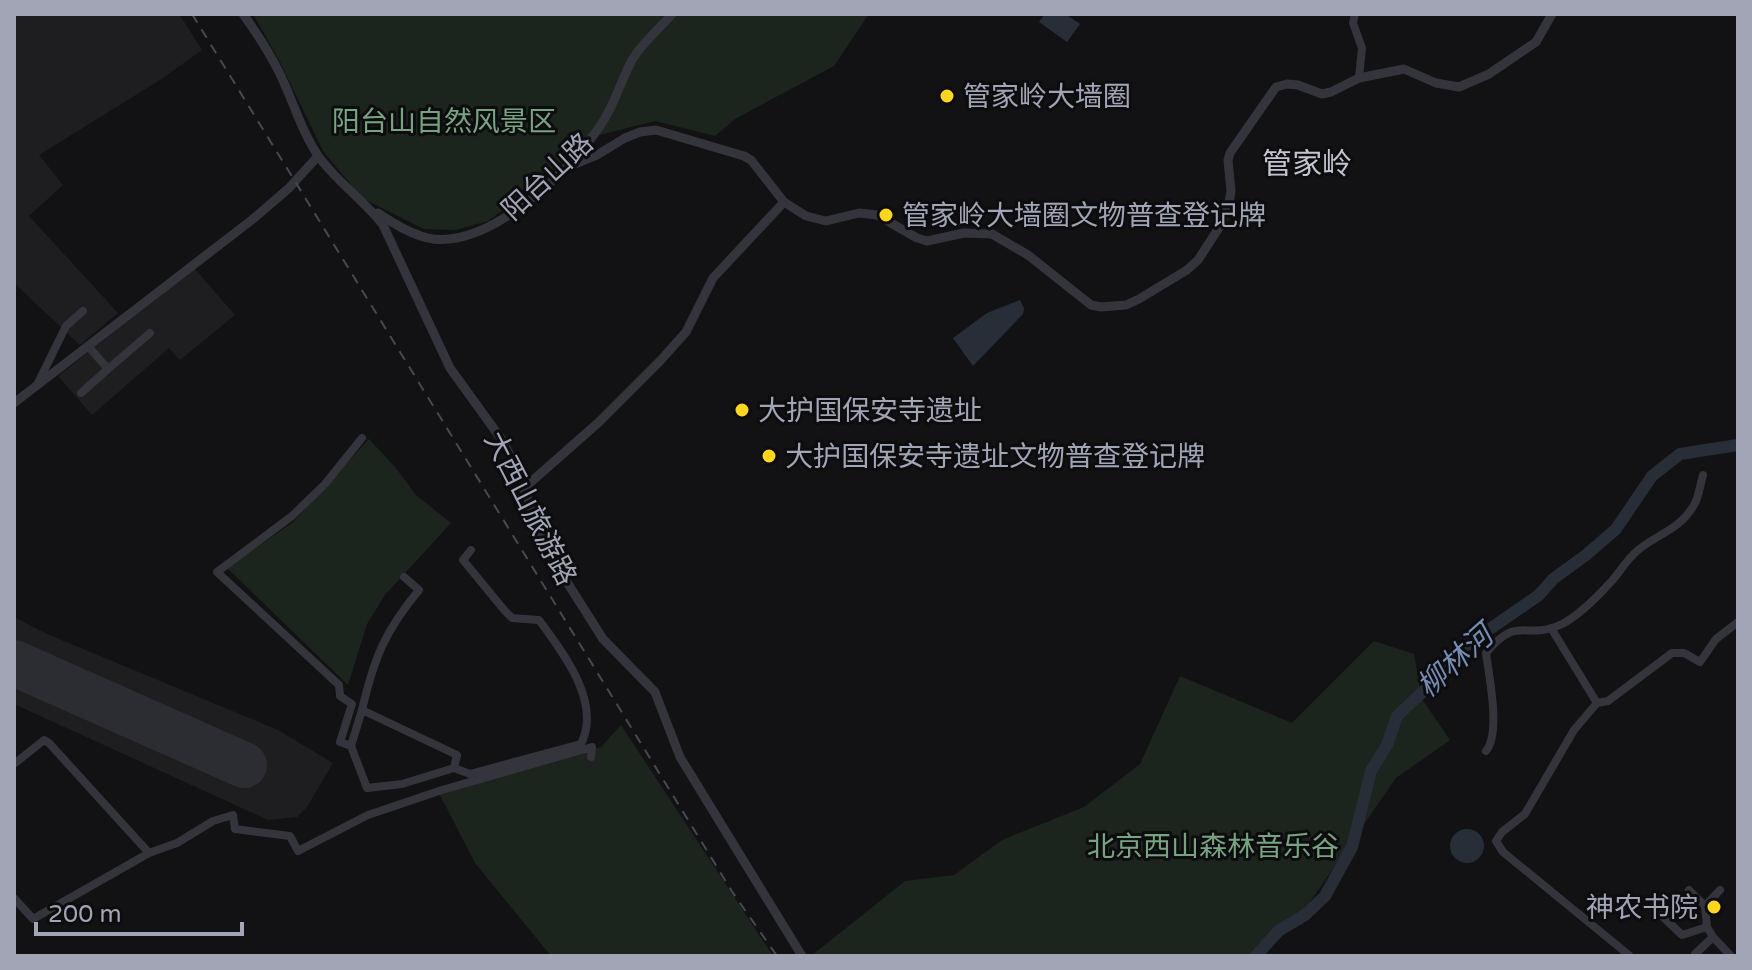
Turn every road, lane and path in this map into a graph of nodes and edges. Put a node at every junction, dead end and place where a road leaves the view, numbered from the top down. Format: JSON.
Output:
{"nodes":[{"id":1,"x":243,"y":14,"type":"edge"},
{"id":2,"x":672,"y":14,"type":"edge"},
{"id":3,"x":1355,"y":14,"type":"edge"},
{"id":4,"x":1552,"y":14,"type":"edge"},
{"id":5,"x":1359,"y":78,"type":"junction"},
{"id":6,"x":318,"y":156,"type":"junction"},
{"id":7,"x":565,"y":168,"type":"junction"},
{"id":8,"x":784,"y":202,"type":"junction"},
{"id":9,"x":368,"y":206,"type":"junction"},
{"id":10,"x":409,"y":231,"type":"junction"},
{"id":11,"x":392,"y":245,"type":"junction"},
{"id":12,"x":83,"y":311,"type":"dead end"},
{"id":13,"x":150,"y":333,"type":"dead end"},
{"id":14,"x":88,"y":346,"type":"junction"},
{"id":15,"x":108,"y":369,"type":"junction"},
{"id":16,"x":37,"y":386,"type":"junction"},
{"id":17,"x":81,"y":393,"type":"dead end"},
{"id":18,"x":14,"y":403,"type":"edge"},
{"id":19,"x":362,"y":438,"type":"dead end"},
{"id":20,"x":1703,"y":475,"type":"dead end"},
{"id":21,"x":523,"y":489,"type":"junction"},
{"id":22,"x":471,"y":550,"type":"dead end"},
{"id":23,"x":404,"y":577,"type":"dead end"},
{"id":24,"x":1738,"y":622,"type":"edge"},
{"id":25,"x":1551,"y":628,"type":"junction"},
{"id":26,"x":1597,"y":703,"type":"junction"},
{"id":27,"x":362,"y":710,"type":"junction"},
{"id":28,"x":351,"y":746,"type":"junction"},
{"id":29,"x":1486,"y":751,"type":"dead end"},
{"id":30,"x":591,"y":757,"type":"dead end"},
{"id":31,"x":14,"y":764,"type":"edge"},
{"id":32,"x":454,"y":768,"type":"junction"},
{"id":33,"x":149,"y":853,"type":"junction"},
{"id":34,"x":1689,"y":890,"type":"dead end"},
{"id":35,"x":1720,"y":890,"type":"dead end"},
{"id":36,"x":14,"y":898,"type":"edge"},
{"id":37,"x":1705,"y":906,"type":"junction"},
{"id":38,"x":1660,"y":914,"type":"dead end"},
{"id":39,"x":1707,"y":927,"type":"junction"},
{"id":40,"x":1713,"y":937,"type":"junction"},
{"id":41,"x":1695,"y":954,"type":"dead end"},
{"id":42,"x":1727,"y":955,"type":"edge"},
{"id":43,"x":802,"y":956,"type":"edge"},
{"id":44,"x":1630,"y":956,"type":"edge"}],
"edges":[{"from":1,"to":6,"type":"street","name":"大西山旅游路"},
{"from":2,"to":7,"type":"street","name":"阳台山路"},
{"from":3,"to":5,"type":"street"},
{"from":4,"to":5,"type":"street"},
{"from":5,"to":8,"type":"street"},
{"from":6,"to":9,"type":"street","name":"大西山旅游路"},
{"from":6,"to":14,"type":"street"},
{"from":7,"to":8,"type":"street"},
{"from":7,"to":10,"type":"street","name":"阳台山路"},
{"from":8,"to":21,"type":"street"},
{"from":9,"to":10,"type":"street","name":"阳台山路"},
{"from":9,"to":11,"type":"street","name":"大西山旅游路"},
{"from":10,"to":11,"type":"street"},
{"from":11,"to":21,"type":"street","name":"大西山旅游路"},
{"from":12,"to":16,"type":"street"},
{"from":13,"to":15,"type":"street"},
{"from":14,"to":15,"type":"street"},
{"from":14,"to":16,"type":"street"},
{"from":15,"to":17,"type":"street"},
{"from":16,"to":18,"type":"street"},
{"from":19,"to":28,"type":"street"},
{"from":20,"to":25,"type":"street"},
{"from":21,"to":43,"type":"street","name":"大西山旅游路"},
{"from":22,"to":32,"type":"street"},
{"from":23,"to":27,"type":"street"},
{"from":24,"to":26,"type":"street"},
{"from":25,"to":26,"type":"street"},
{"from":25,"to":29,"type":"street"},
{"from":26,"to":44,"type":"street"},
{"from":27,"to":28,"type":"street"},
{"from":27,"to":32,"type":"street"},
{"from":28,"to":32,"type":"street"},
{"from":30,"to":33,"type":"street"},
{"from":31,"to":33,"type":"street"},
{"from":33,"to":36,"type":"street"},
{"from":34,"to":37,"type":"street"},
{"from":35,"to":37,"type":"street"},
{"from":37,"to":39,"type":"street"},
{"from":38,"to":39,"type":"street"},
{"from":39,"to":40,"type":"street"},
{"from":40,"to":41,"type":"street"},
{"from":40,"to":42,"type":"street"}]}
